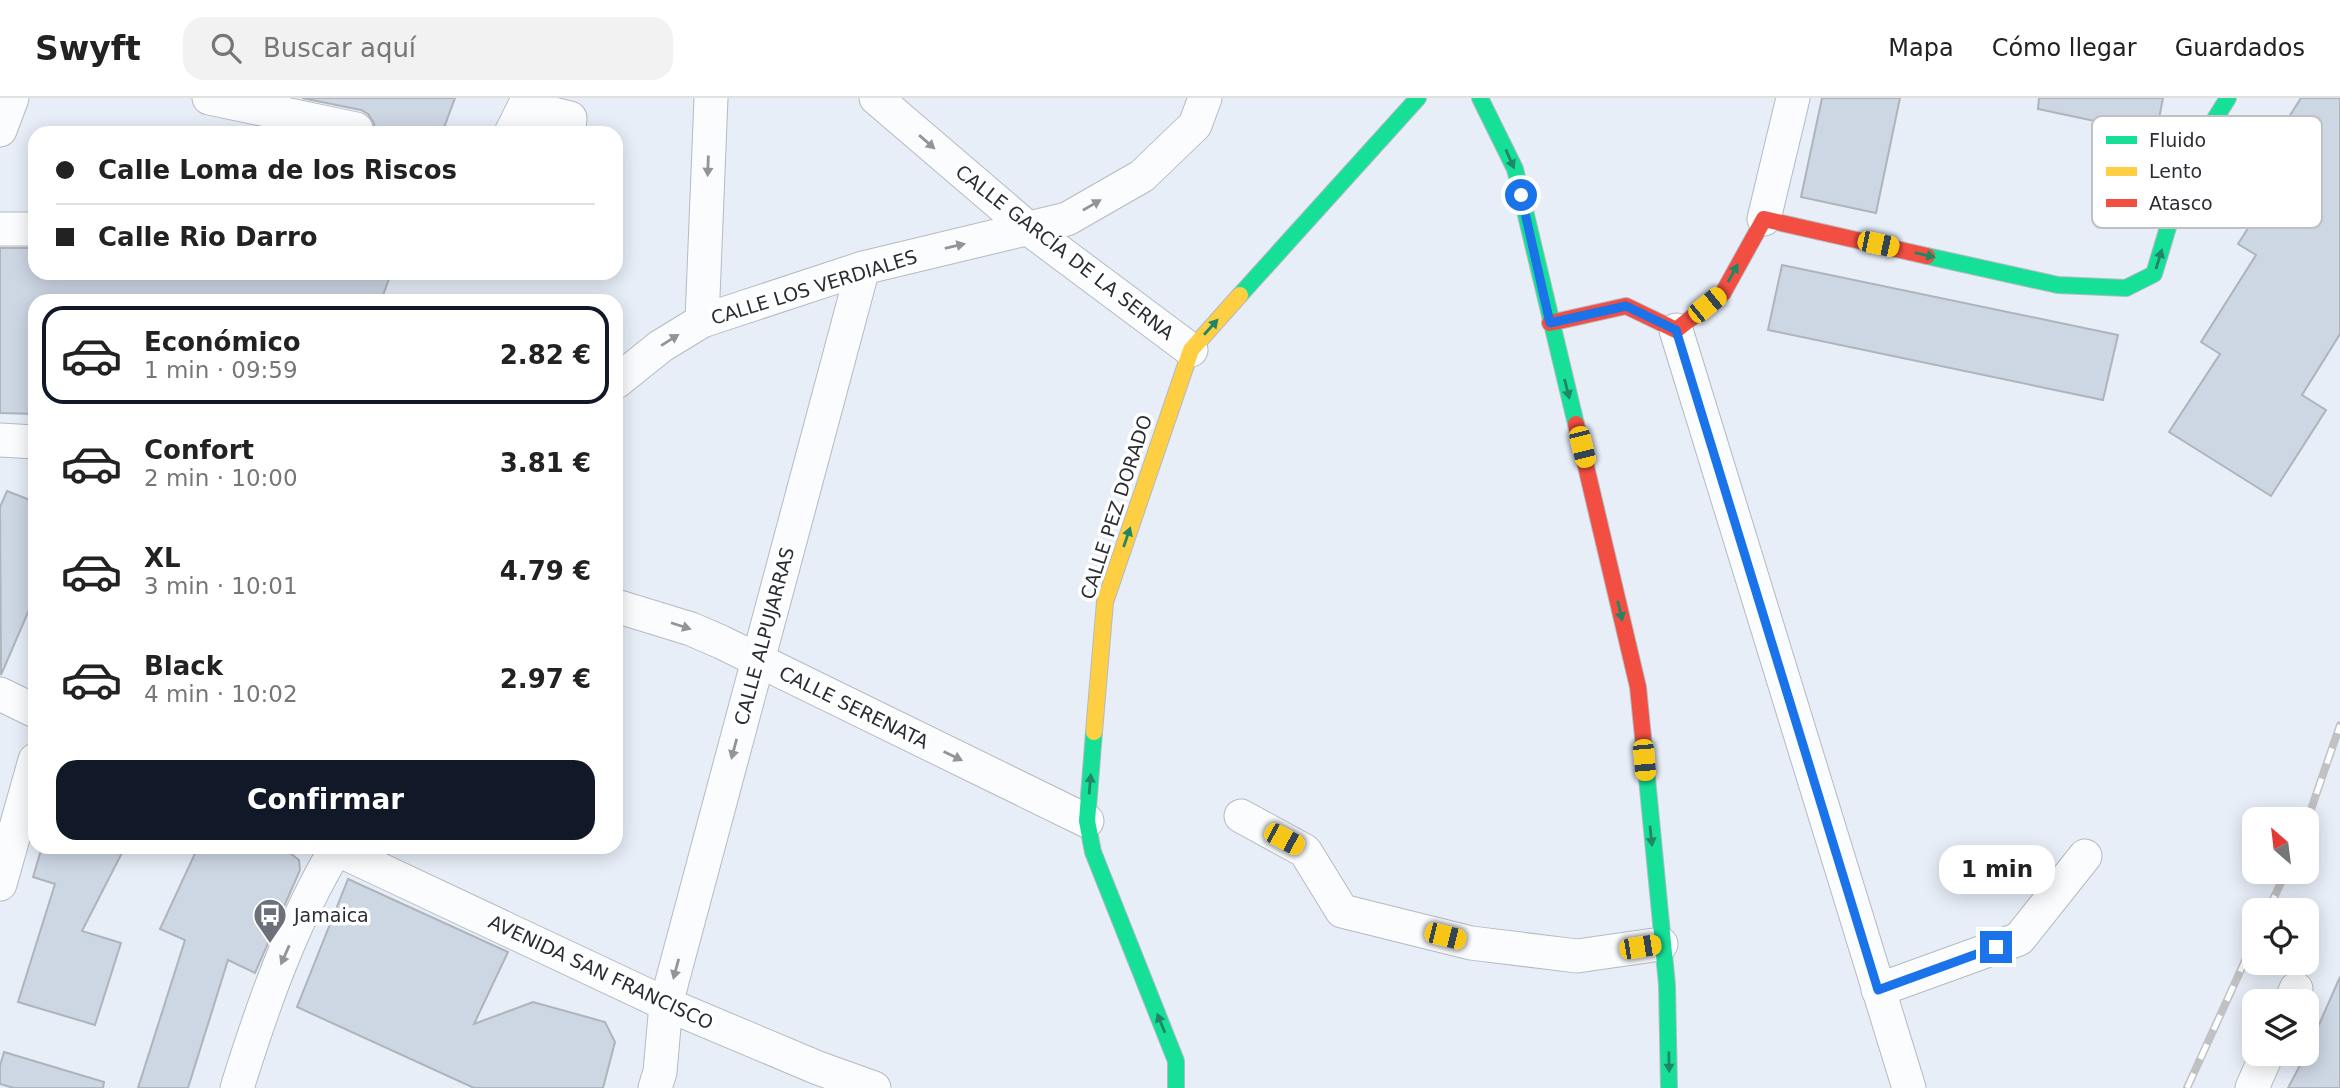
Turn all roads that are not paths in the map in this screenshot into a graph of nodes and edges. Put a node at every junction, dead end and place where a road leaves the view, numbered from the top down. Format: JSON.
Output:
{"nodes":[{"id":1,"x":12,"y":98,"type":"edge"},
{"id":2,"x":209,"y":98,"type":"edge"},
{"id":3,"x":711,"y":98,"type":"edge"},
{"id":4,"x":876,"y":98,"type":"edge"},
{"id":5,"x":1205,"y":98,"type":"edge"},
{"id":6,"x":1418,"y":98,"type":"edge"},
{"id":7,"x":1480,"y":98,"type":"edge"},
{"id":8,"x":1793,"y":98,"type":"edge"},
{"id":9,"x":2228,"y":98,"type":"edge"},
{"id":10,"x":542,"y":104,"type":"edge"},
{"id":11,"x":2217,"y":116,"type":"edge"},
{"id":12,"x":342,"y":126,"type":"edge"},
{"id":13,"x":514,"y":126,"type":"edge"},
{"id":14,"x":569,"y":126,"type":"edge"},
{"id":15,"x":0,"y":130,"type":"edge"},
{"id":16,"x":1764,"y":219,"type":"junction"},
{"id":17,"x":2168,"y":228,"type":"edge"},
{"id":18,"x":0,"y":229,"type":"edge"},
{"id":19,"x":28,"y":229,"type":"edge"},
{"id":20,"x":1029,"y":229,"type":"junction"},
{"id":21,"x":863,"y":268,"type":"junction"},
{"id":22,"x":702,"y":321,"type":"junction"},
{"id":23,"x":1550,"y":323,"type":"junction"},
{"id":24,"x":1676,"y":330,"type":"junction"},
{"id":25,"x":1191,"y":350,"type":"junction"},
{"id":26,"x":623,"y":376,"type":"edge"},
{"id":27,"x":0,"y":440,"type":"edge"},
{"id":28,"x":28,"y":442,"type":"edge"},
{"id":29,"x":623,"y":608,"type":"edge"},
{"id":30,"x":757,"y":659,"type":"junction"},
{"id":31,"x":0,"y":694,"type":"edge"},
{"id":32,"x":28,"y":708,"type":"edge"},
{"id":33,"x":28,"y":785,"type":"edge"},
{"id":34,"x":1241,"y":816,"type":"dead end"},
{"id":35,"x":1087,"y":821,"type":"junction"},
{"id":36,"x":332,"y":854,"type":"edge"},
{"id":37,"x":348,"y":854,"type":"edge"},
{"id":38,"x":2085,"y":856,"type":"dead end"},
{"id":39,"x":0,"y":884,"type":"edge"},
{"id":40,"x":1661,"y":944,"type":"junction"},
{"id":41,"x":1878,"y":990,"type":"junction"},
{"id":42,"x":666,"y":1004,"type":"junction"},
{"id":43,"x":2262,"y":1066,"type":"edge"},
{"id":44,"x":869,"y":1087,"type":"edge"},
{"id":45,"x":237,"y":1088,"type":"edge"},
{"id":46,"x":655,"y":1088,"type":"edge"},
{"id":47,"x":1176,"y":1088,"type":"edge"},
{"id":48,"x":1669,"y":1088,"type":"edge"},
{"id":49,"x":1909,"y":1088,"type":"edge"},
{"id":50,"x":2252,"y":1088,"type":"edge"}],
"edges":[{"from":1,"to":15,"type":"street"},
{"from":2,"to":12,"type":"street"},
{"from":3,"to":22,"type":"street","one_way":true},
{"from":4,"to":20,"type":"street","name":"CALLE GARCÍA DE LA SERNA","one_way":true},
{"from":20,"to":5,"type":"street","name":"CALLE LOS VERDIALES","one_way":true},
{"from":25,"to":6,"type":"street","name":"CALLE PEZ DORADO","one_way":true},
{"from":7,"to":23,"type":"street","one_way":true},
{"from":8,"to":16,"type":"street"},
{"from":11,"to":9,"type":"street","one_way":true},
{"from":10,"to":13,"type":"street"},
{"from":10,"to":14,"type":"street"},
{"from":16,"to":17,"type":"street","one_way":true},
{"from":24,"to":16,"type":"street","one_way":true},
{"from":18,"to":19,"type":"street"},
{"from":21,"to":20,"type":"street","name":"CALLE LOS VERDIALES","one_way":true},
{"from":20,"to":25,"type":"street","name":"CALLE GARCÍA DE LA SERNA"},
{"from":21,"to":22,"type":"street","name":"CALLE LOS VERDIALES"},
{"from":21,"to":30,"type":"street","name":"CALLE ALPUJARRAS"},
{"from":26,"to":22,"type":"street","name":"CALLE LOS VERDIALES","one_way":true},
{"from":23,"to":24,"type":"street"},
{"from":23,"to":40,"type":"street","one_way":true},
{"from":24,"to":41,"type":"street"},
{"from":35,"to":25,"type":"street","name":"CALLE PEZ DORADO","one_way":true},
{"from":27,"to":28,"type":"street"},
{"from":29,"to":30,"type":"street","name":"CALLE SERENATA","one_way":true},
{"from":30,"to":35,"type":"street","name":"CALLE SERENATA","one_way":true},
{"from":30,"to":42,"type":"street","name":"CALLE ALPUJARRAS","one_way":true},
{"from":31,"to":32,"type":"street"},
{"from":33,"to":39,"type":"street"},
{"from":34,"to":40,"type":"street"},
{"from":47,"to":35,"type":"street","name":"CALLE PEZ DORADO","one_way":true},
{"from":36,"to":45,"type":"street","one_way":true},
{"from":37,"to":42,"type":"street","name":"AVENIDA SAN FRANCISCO"},
{"from":38,"to":41,"type":"street"},
{"from":40,"to":48,"type":"street","one_way":true},
{"from":41,"to":49,"type":"street"},
{"from":42,"to":44,"type":"street","name":"AVENIDA SAN FRANCISCO"},
{"from":42,"to":46,"type":"street","name":"CALLE ALPUJARRAS"},
{"from":43,"to":50,"type":"street"}]}
